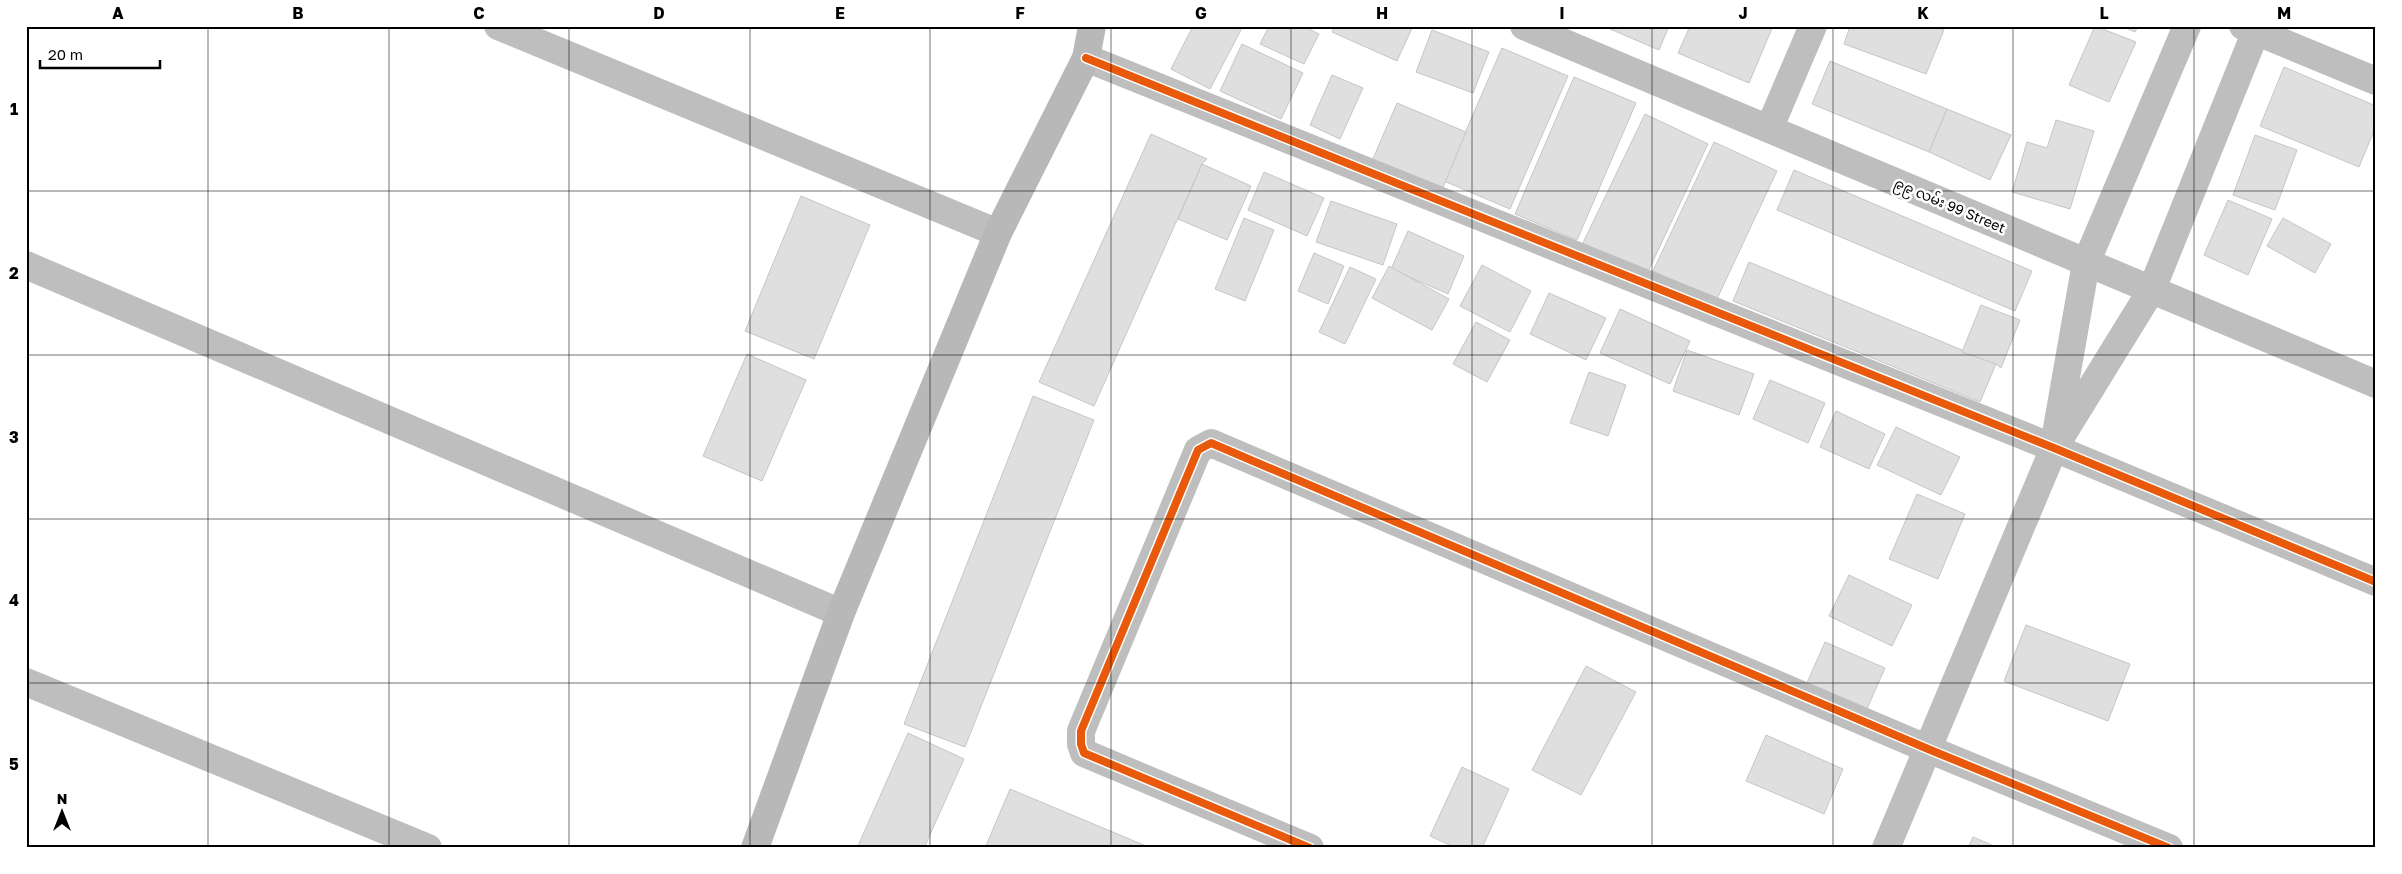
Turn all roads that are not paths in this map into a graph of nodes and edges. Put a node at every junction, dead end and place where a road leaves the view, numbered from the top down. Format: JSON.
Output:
{"nodes":[{"id":1,"x":498,"y":26,"type":"edge"},
{"id":2,"x":1092,"y":26,"type":"edge"},
{"id":3,"x":1524,"y":26,"type":"edge"},
{"id":4,"x":1813,"y":26,"type":"edge"},
{"id":5,"x":2188,"y":26,"type":"edge"},
{"id":6,"x":2252,"y":28,"type":"edge"},
{"id":7,"x":1086,"y":58,"type":"junction"},
{"id":8,"x":2376,"y":81,"type":"edge"},
{"id":9,"x":1769,"y":128,"type":"junction"},
{"id":10,"x":998,"y":233,"type":"junction"},
{"id":11,"x":2086,"y":263,"type":"junction"},
{"id":12,"x":26,"y":264,"type":"edge"},
{"id":13,"x":2152,"y":289,"type":"junction"},
{"id":14,"x":2376,"y":384,"type":"edge"},
{"id":15,"x":2054,"y":448,"type":"junction"},
{"id":16,"x":2376,"y":582,"type":"edge"},
{"id":17,"x":841,"y":613,"type":"junction"},
{"id":18,"x":26,"y":682,"type":"edge"},
{"id":19,"x":1928,"y":749,"type":"junction"},
{"id":20,"x":428,"y":848,"type":"edge"},
{"id":21,"x":755,"y":848,"type":"edge"},
{"id":22,"x":1310,"y":848,"type":"edge"},
{"id":23,"x":1886,"y":848,"type":"edge"},
{"id":24,"x":2169,"y":848,"type":"edge"}],
"edges":[{"from":1,"to":10,"type":"street"},
{"from":2,"to":7,"type":"street"},
{"from":3,"to":9,"type":"street","name":"၉၉ လမ်း 99 Street"},
{"from":4,"to":9,"type":"street"},
{"from":5,"to":11,"type":"street"},
{"from":6,"to":8,"type":"street"},
{"from":6,"to":13,"type":"street"},
{"from":7,"to":10,"type":"street"},
{"from":7,"to":15,"type":"street"},
{"from":9,"to":11,"type":"street","name":"၉၉ လမ်း 99 Street"},
{"from":10,"to":17,"type":"street"},
{"from":11,"to":13,"type":"street","name":"၉၉ လမ်း 99 Street"},
{"from":11,"to":15,"type":"street"},
{"from":12,"to":17,"type":"street"},
{"from":13,"to":14,"type":"street","name":"၉၉ လမ်း 99 Street"},
{"from":13,"to":15,"type":"street"},
{"from":15,"to":16,"type":"street"},
{"from":15,"to":19,"type":"street"},
{"from":17,"to":21,"type":"street"},
{"from":18,"to":20,"type":"street"},
{"from":19,"to":22,"type":"street"},
{"from":19,"to":23,"type":"street"},
{"from":19,"to":24,"type":"street"}]}
